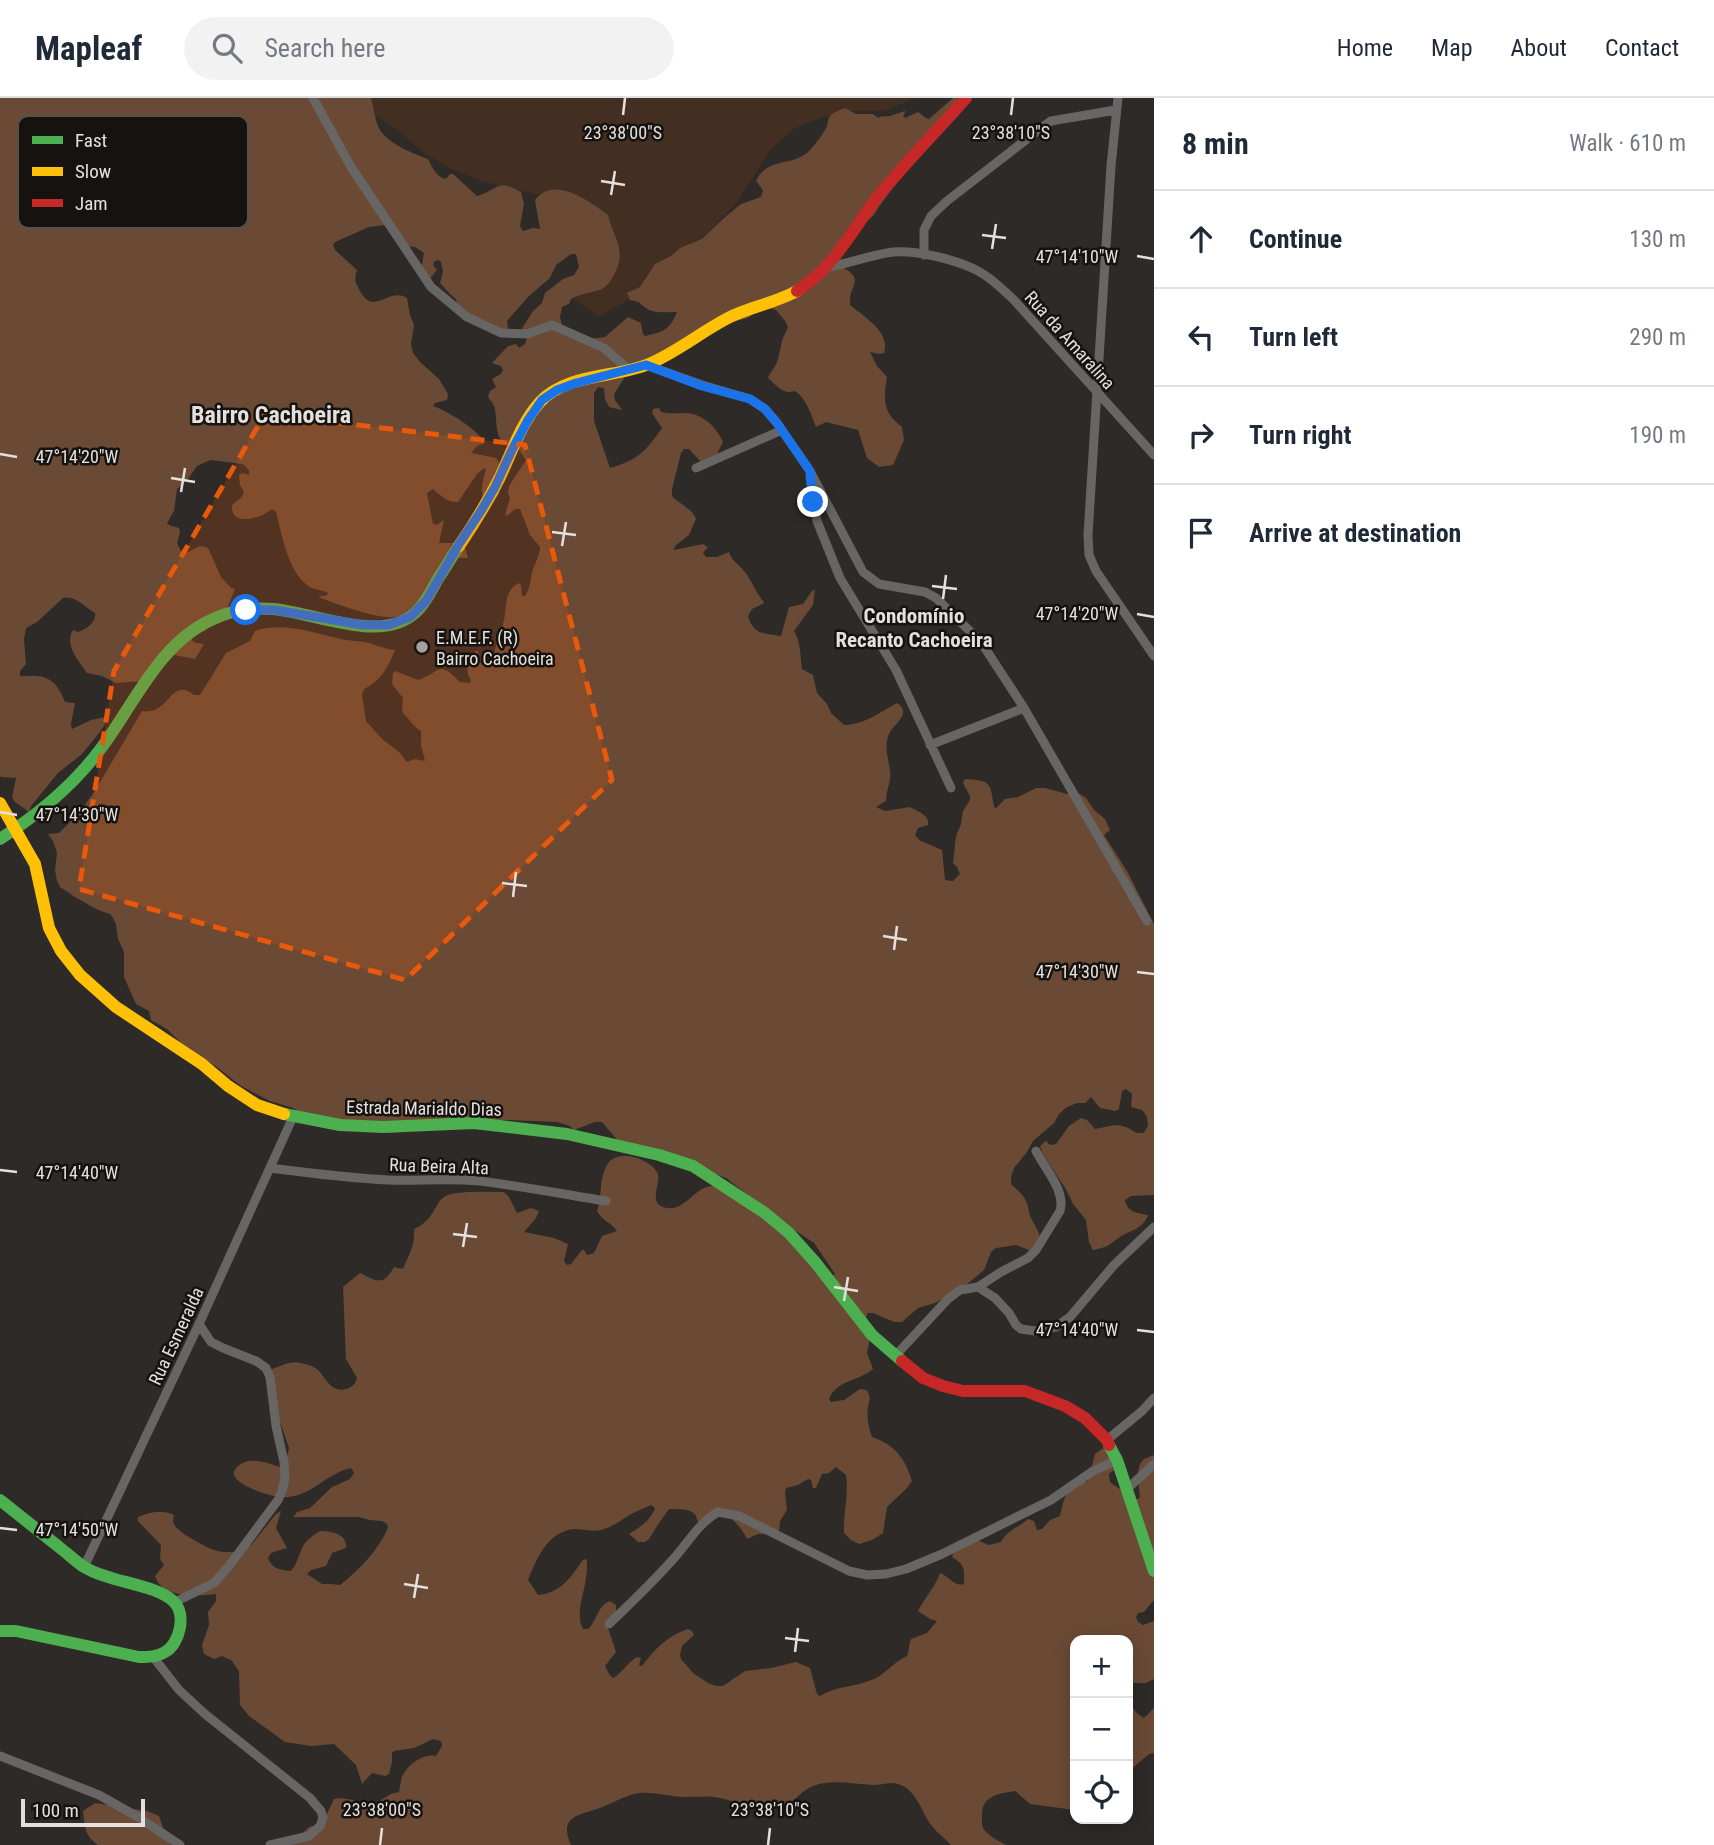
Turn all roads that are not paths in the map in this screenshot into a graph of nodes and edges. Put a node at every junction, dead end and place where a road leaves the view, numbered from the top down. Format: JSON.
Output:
{"nodes":[{"id":1,"x":313,"y":98,"type":"edge"},
{"id":2,"x":966,"y":98,"type":"edge"},
{"id":3,"x":1118,"y":98,"type":"edge"},
{"id":4,"x":1116,"y":110,"type":"junction"},
{"id":5,"x":924,"y":255,"type":"junction"},
{"id":6,"x":828,"y":267,"type":"junction"},
{"id":7,"x":646,"y":365,"type":"junction"},
{"id":8,"x":628,"y":369,"type":"junction"},
{"id":9,"x":1097,"y":393,"type":"junction"},
{"id":10,"x":782,"y":430,"type":"junction"},
{"id":11,"x":1154,"y":455,"type":"edge"},
{"id":12,"x":696,"y":468,"type":"dead end"},
{"id":13,"x":810,"y":471,"type":"junction"},
{"id":14,"x":1154,"y":656,"type":"edge"},
{"id":15,"x":1024,"y":708,"type":"junction"},
{"id":16,"x":930,"y":745,"type":"junction"},
{"id":17,"x":951,"y":788,"type":"dead end"},
{"id":18,"x":0,"y":803,"type":"edge"},
{"id":19,"x":15,"y":830,"type":"junction"},
{"id":20,"x":0,"y":839,"type":"edge"},
{"id":21,"x":1147,"y":921,"type":"dead end"},
{"id":22,"x":293,"y":1117,"type":"junction"},
{"id":23,"x":1036,"y":1151,"type":"dead end"},
{"id":24,"x":270,"y":1168,"type":"junction"},
{"id":25,"x":606,"y":1201,"type":"dead end"},
{"id":26,"x":1154,"y":1227,"type":"edge"},
{"id":27,"x":978,"y":1287,"type":"junction"},
{"id":28,"x":199,"y":1324,"type":"junction"},
{"id":29,"x":895,"y":1356,"type":"junction"},
{"id":30,"x":1154,"y":1398,"type":"edge"},
{"id":31,"x":1107,"y":1440,"type":"junction"},
{"id":32,"x":1117,"y":1460,"type":"junction"},
{"id":33,"x":1154,"y":1464,"type":"edge"},
{"id":34,"x":1126,"y":1490,"type":"junction"},
{"id":35,"x":0,"y":1500,"type":"edge"},
{"id":36,"x":85,"y":1567,"type":"junction"},
{"id":37,"x":1154,"y":1571,"type":"edge"},
{"id":38,"x":175,"y":1602,"type":"junction"},
{"id":39,"x":609,"y":1624,"type":"dead end"},
{"id":40,"x":0,"y":1631,"type":"edge"},
{"id":41,"x":154,"y":1658,"type":"junction"},
{"id":42,"x":0,"y":1756,"type":"edge"},
{"id":43,"x":180,"y":1845,"type":"edge"},
{"id":44,"x":270,"y":1845,"type":"edge"}],
"edges":[{"from":1,"to":8,"type":"street"},
{"from":2,"to":6,"type":"street"},
{"from":3,"to":4,"type":"street"},
{"from":4,"to":5,"type":"street"},
{"from":4,"to":9,"type":"street"},
{"from":5,"to":6,"type":"street","name":"Rua da Amaralina"},
{"from":5,"to":9,"type":"street","name":"Rua da Amaralina"},
{"from":6,"to":7,"type":"street"},
{"from":7,"to":8,"type":"street"},
{"from":7,"to":10,"type":"street"},
{"from":8,"to":19,"type":"street"},
{"from":9,"to":11,"type":"street","name":"Rua da Amaralina"},
{"from":9,"to":14,"type":"street"},
{"from":10,"to":12,"type":"street"},
{"from":10,"to":13,"type":"street"},
{"from":13,"to":15,"type":"street"},
{"from":13,"to":16,"type":"street"},
{"from":15,"to":16,"type":"street"},
{"from":15,"to":21,"type":"street"},
{"from":16,"to":17,"type":"street"},
{"from":18,"to":19,"type":"street","name":"Estrada Marialdo Dias"},
{"from":19,"to":20,"type":"street"},
{"from":19,"to":22,"type":"street","name":"Estrada Marialdo Dias"},
{"from":22,"to":24,"type":"street","name":"Rua Esmeralda"},
{"from":22,"to":29,"type":"street","name":"Estrada Marialdo Dias"},
{"from":23,"to":27,"type":"street"},
{"from":24,"to":25,"type":"street","name":"Rua Beira Alta"},
{"from":24,"to":28,"type":"street","name":"Rua Esmeralda"},
{"from":26,"to":27,"type":"street"},
{"from":27,"to":29,"type":"street"},
{"from":28,"to":36,"type":"street","name":"Rua Esmeralda"},
{"from":28,"to":38,"type":"street"},
{"from":29,"to":31,"type":"street","name":"Estrada Marialdo Dias"},
{"from":30,"to":31,"type":"street"},
{"from":31,"to":32,"type":"street","name":"Estrada Marialdo Dias"},
{"from":32,"to":34,"type":"street","name":"Estrada Marialdo Dias"},
{"from":32,"to":39,"type":"street"},
{"from":33,"to":34,"type":"street"},
{"from":34,"to":37,"type":"street","name":"Estrada Marialdo Dias"},
{"from":35,"to":36,"type":"street"},
{"from":36,"to":38,"type":"street"},
{"from":38,"to":41,"type":"street"},
{"from":40,"to":41,"type":"street"},
{"from":41,"to":44,"type":"street"},
{"from":42,"to":43,"type":"street"}]}
